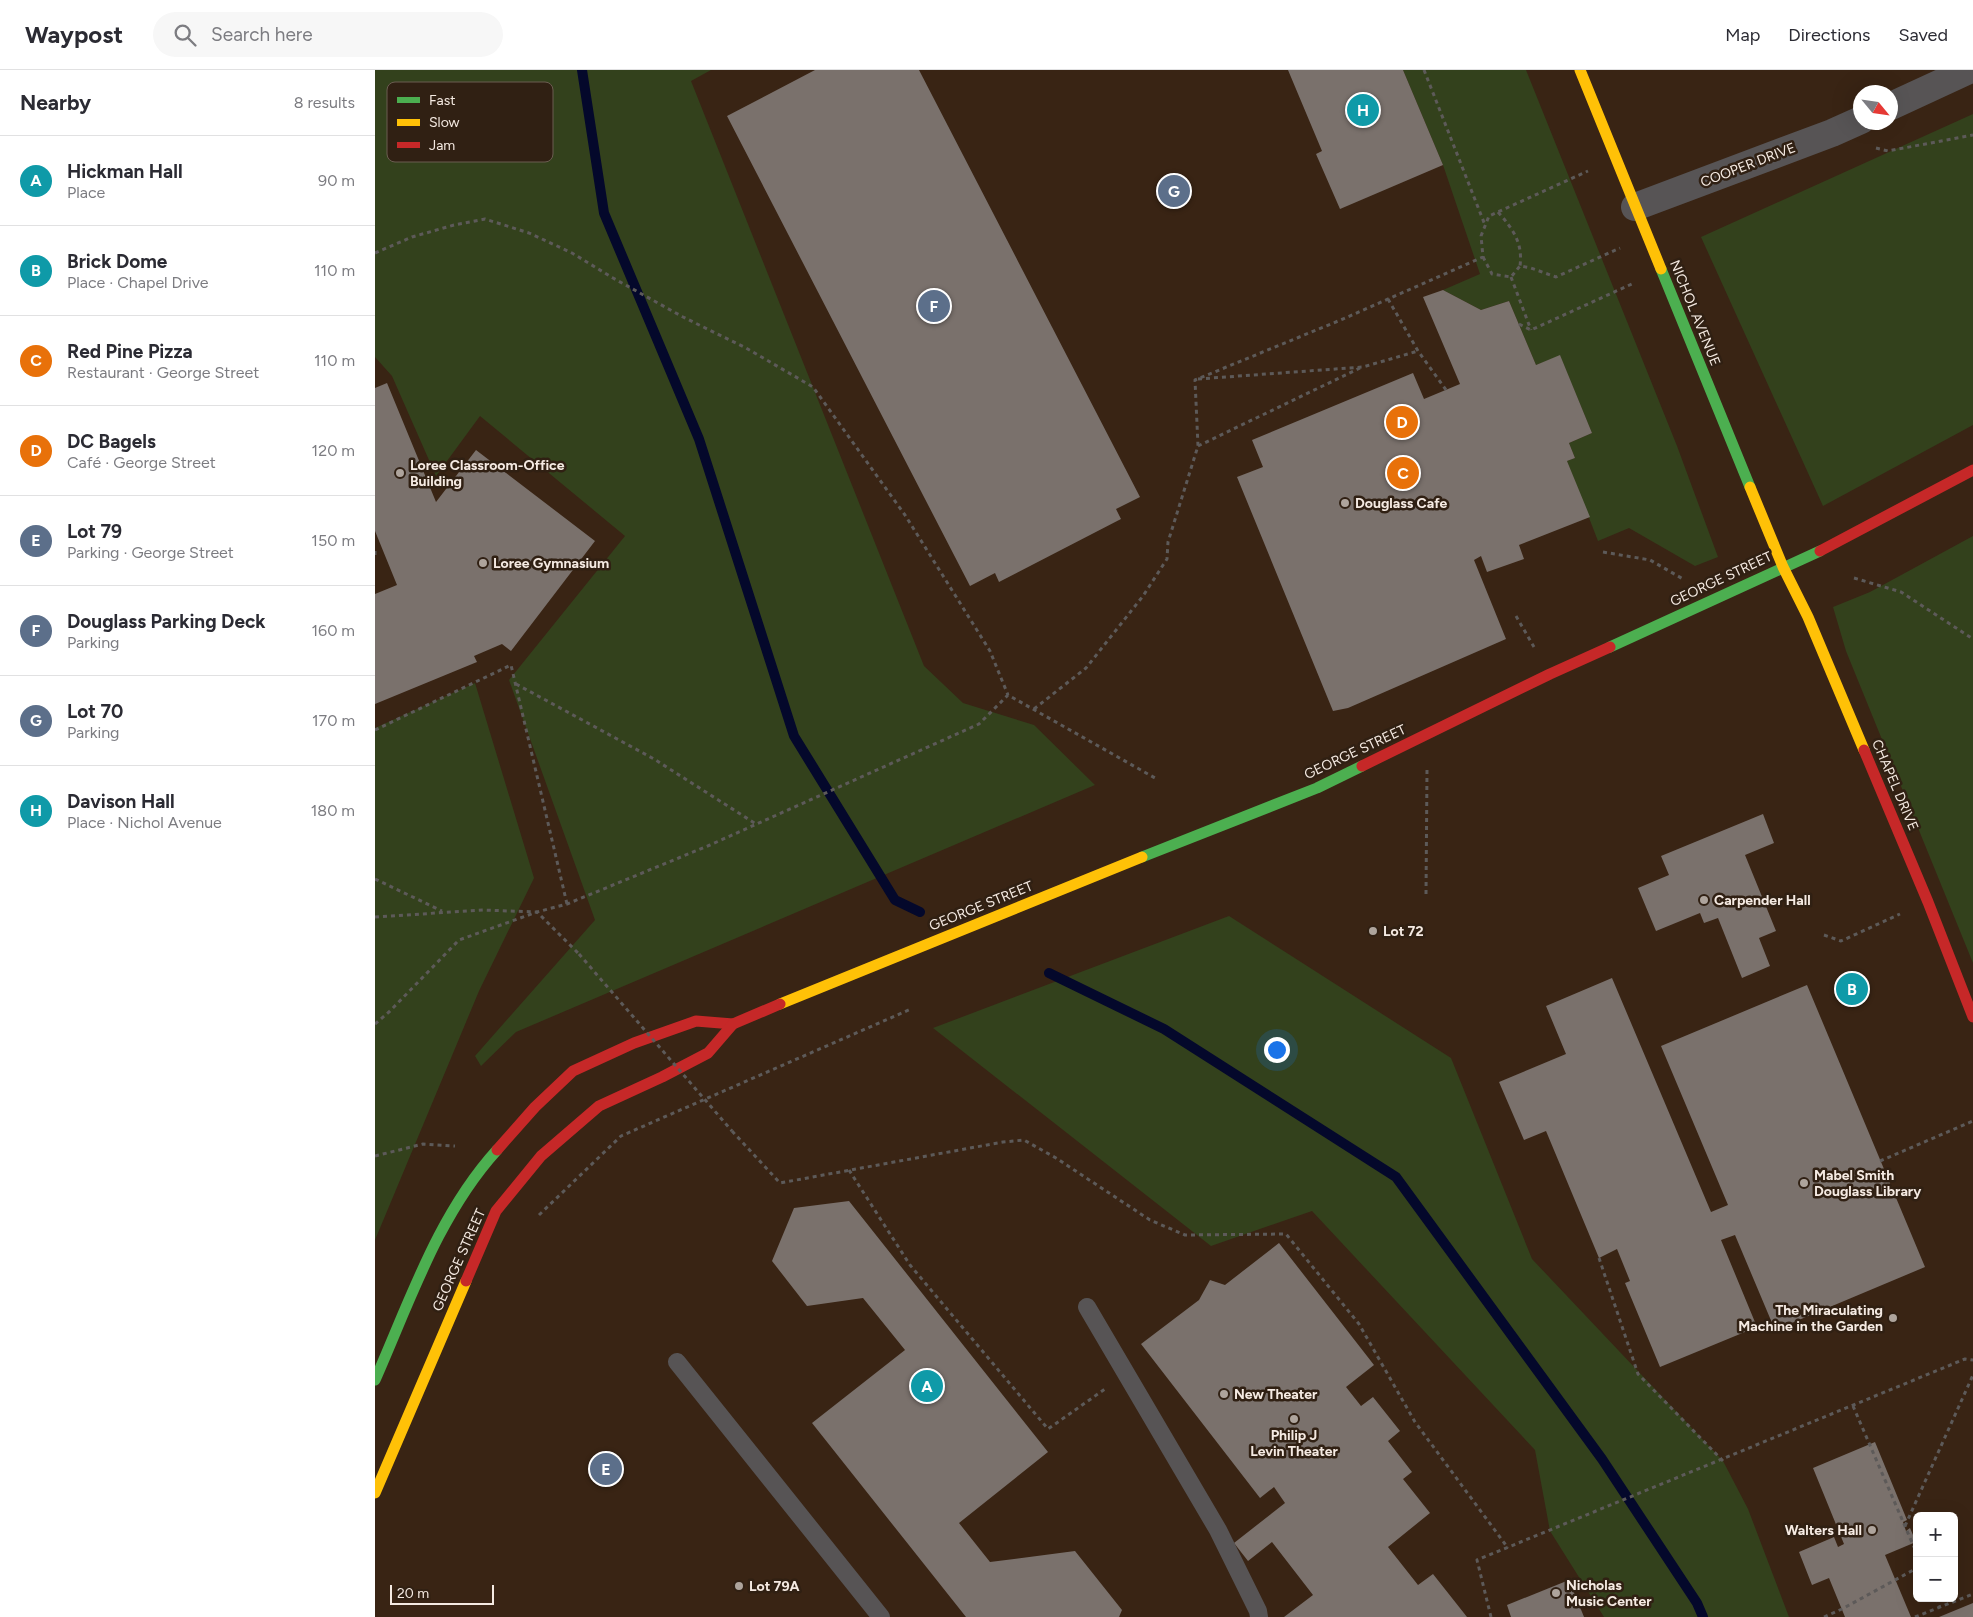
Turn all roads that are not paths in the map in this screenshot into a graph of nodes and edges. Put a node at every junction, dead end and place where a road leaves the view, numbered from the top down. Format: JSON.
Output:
{"nodes":[{"id":1,"x":1580,"y":70,"type":"edge"},
{"id":2,"x":1969,"y":70,"type":"edge"},
{"id":3,"x":1898,"y":103,"type":"edge"},
{"id":4,"x":1853,"y":123,"type":"edge"},
{"id":5,"x":1635,"y":207,"type":"junction"},
{"id":6,"x":1973,"y":470,"type":"edge"},
{"id":7,"x":1783,"y":566,"type":"junction"},
{"id":8,"x":1973,"y":1017,"type":"edge"},
{"id":9,"x":733,"y":1024,"type":"junction"},
{"id":10,"x":1087,"y":1307,"type":"dead end"},
{"id":11,"x":677,"y":1362,"type":"dead end"},
{"id":12,"x":375,"y":1380,"type":"edge"},
{"id":13,"x":375,"y":1493,"type":"edge"},
{"id":14,"x":881,"y":1617,"type":"edge"},
{"id":15,"x":1259,"y":1617,"type":"edge"}],
"edges":[{"from":1,"to":5,"type":"street","name":"NICHOL AVENUE"},
{"from":2,"to":3,"type":"street"},
{"from":4,"to":5,"type":"street","name":"COOPER DRIVE"},
{"from":5,"to":7,"type":"street","name":"NICHOL AVENUE"},
{"from":6,"to":7,"type":"street","name":"GEORGE STREET"},
{"from":7,"to":8,"type":"street","name":"CHAPEL DRIVE"},
{"from":7,"to":9,"type":"street","name":"GEORGE STREET"},
{"from":9,"to":12,"type":"street","name":"GEORGE STREET"},
{"from":9,"to":13,"type":"street","name":"GEORGE STREET"},
{"from":10,"to":15,"type":"lane"},
{"from":11,"to":14,"type":"lane"}]}
